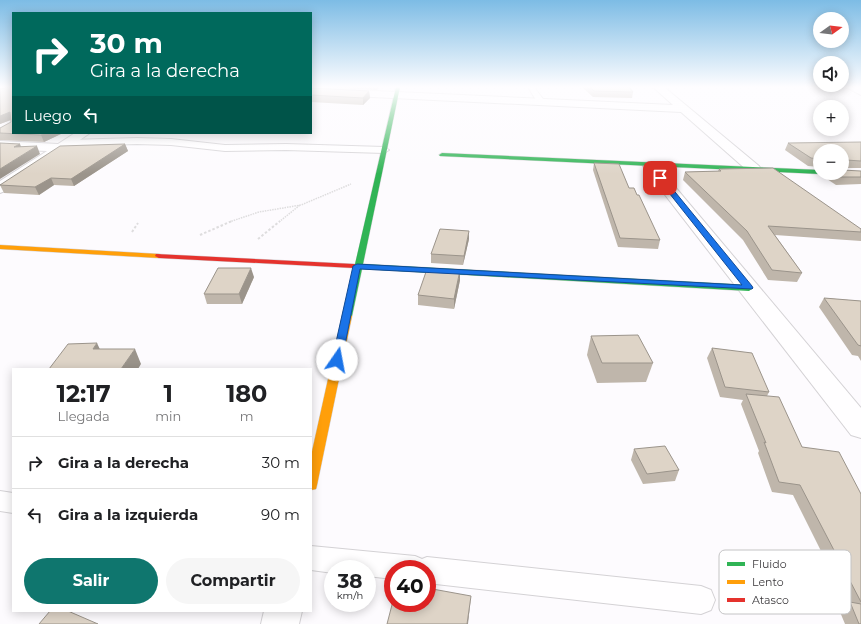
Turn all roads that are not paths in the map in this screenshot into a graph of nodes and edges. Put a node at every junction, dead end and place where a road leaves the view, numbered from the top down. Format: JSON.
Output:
{"nodes":[{"id":1,"x":391,"y":116,"type":"edge"},
{"id":2,"x":692,"y":116,"type":"edge"},
{"id":3,"x":83,"y":134,"type":"edge"},
{"id":4,"x":0,"y":146,"type":"edge"},
{"id":5,"x":65,"y":146,"type":"junction"},
{"id":6,"x":384,"y":150,"type":"junction"},
{"id":7,"x":442,"y":155,"type":"dead end"},
{"id":8,"x":650,"y":166,"type":"junction"},
{"id":9,"x":754,"y":168,"type":"junction"},
{"id":10,"x":813,"y":172,"type":"edge"},
{"id":11,"x":0,"y":188,"type":"edge"},
{"id":12,"x":0,"y":247,"type":"edge"},
{"id":13,"x":357,"y":266,"type":"junction"},
{"id":14,"x":749,"y":288,"type":"junction"},
{"id":15,"x":861,"y":427,"type":"edge"},
{"id":16,"x":312,"y":480,"type":"edge"},
{"id":17,"x":0,"y":501,"type":"edge"},
{"id":18,"x":12,"y":503,"type":"edge"},
{"id":19,"x":312,"y":558,"type":"edge"},
{"id":20,"x":384,"y":566,"type":"edge"},
{"id":21,"x":436,"y":571,"type":"edge"},
{"id":22,"x":701,"y":600,"type":"dead end"},
{"id":23,"x":283,"y":612,"type":"edge"},
{"id":24,"x":280,"y":624,"type":"edge"}],
"edges":[{"from":1,"to":6,"type":"street"},
{"from":2,"to":9,"type":"street"},
{"from":3,"to":5,"type":"street"},
{"from":4,"to":5,"type":"street"},
{"from":5,"to":6,"type":"lane"},
{"from":5,"to":11,"type":"street"},
{"from":6,"to":13,"type":"street"},
{"from":7,"to":8,"type":"street"},
{"from":8,"to":9,"type":"street"},
{"from":8,"to":14,"type":"street"},
{"from":9,"to":10,"type":"street"},
{"from":12,"to":13,"type":"street"},
{"from":13,"to":14,"type":"street"},
{"from":13,"to":16,"type":"street"},
{"from":14,"to":15,"type":"street"},
{"from":17,"to":18,"type":"lane"},
{"from":19,"to":20,"type":"lane"},
{"from":21,"to":22,"type":"lane"},
{"from":23,"to":24,"type":"street"}]}
